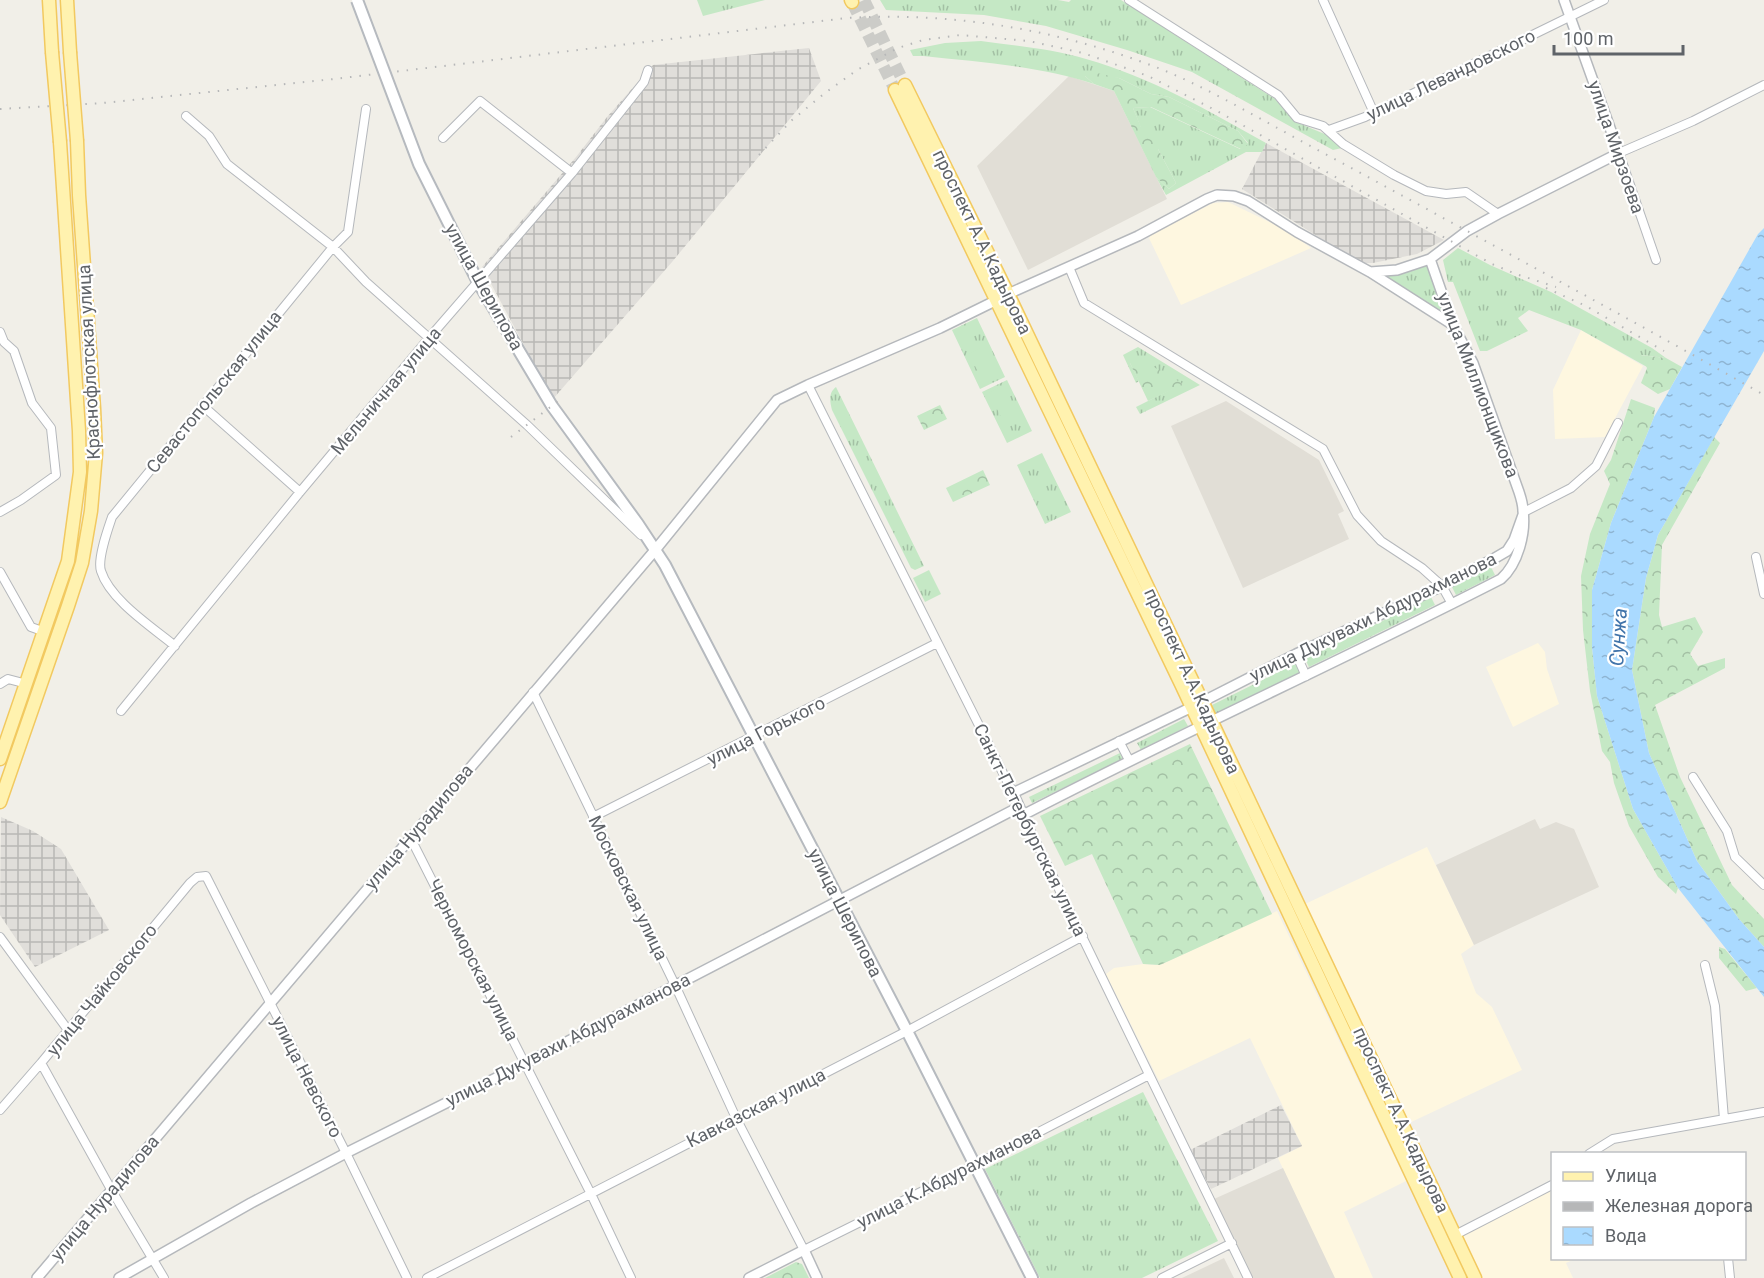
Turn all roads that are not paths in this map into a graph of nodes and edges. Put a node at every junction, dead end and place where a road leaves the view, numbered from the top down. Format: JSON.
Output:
{"nodes":[{"id":1,"x":49,"y":0,"type":"edge"},
{"id":2,"x":67,"y":0,"type":"edge"},
{"id":3,"x":357,"y":0,"type":"edge"},
{"id":4,"x":1129,"y":0,"type":"edge"},
{"id":5,"x":1323,"y":0,"type":"edge"},
{"id":6,"x":1564,"y":0,"type":"edge"},
{"id":7,"x":1604,"y":0,"type":"edge"},
{"id":8,"x":1570,"y":18,"type":"junction"},
{"id":9,"x":648,"y":70,"type":"dead end"},
{"id":10,"x":1764,"y":85,"type":"edge"},
{"id":11,"x":900,"y":88,"type":"tunnel mouth"},
{"id":12,"x":366,"y":109,"type":"dead end"},
{"id":13,"x":1374,"y":112,"type":"junction"},
{"id":14,"x":186,"y":116,"type":"dead end"},
{"id":15,"x":1329,"y":130,"type":"junction"},
{"id":16,"x":443,"y":138,"type":"dead end"},
{"id":17,"x":1619,"y":153,"type":"junction"},
{"id":18,"x":572,"y":173,"type":"junction"},
{"id":19,"x":1498,"y":214,"type":"junction"},
{"id":20,"x":333,"y":247,"type":"junction"},
{"id":21,"x":1430,"y":259,"type":"junction"},
{"id":22,"x":1656,"y":260,"type":"dead end"},
{"id":23,"x":1069,"y":267,"type":"junction"},
{"id":24,"x":1370,"y":272,"type":"junction"},
{"id":25,"x":478,"y":282,"type":"junction"},
{"id":26,"x":1002,"y":297,"type":"junction"},
{"id":27,"x":1454,"y":325,"type":"junction"},
{"id":28,"x":0,"y":333,"type":"edge"},
{"id":29,"x":429,"y":338,"type":"junction"},
{"id":30,"x":2,"y":343,"type":"edge"},
{"id":31,"x":808,"y":385,"type":"junction"},
{"id":32,"x":202,"y":405,"type":"junction"},
{"id":33,"x":1618,"y":423,"type":"dead end"},
{"id":34,"x":300,"y":492,"type":"junction"},
{"id":35,"x":0,"y":512,"type":"edge"},
{"id":36,"x":1524,"y":512,"type":"junction"},
{"id":37,"x":656,"y":549,"type":"junction"},
{"id":38,"x":1495,"y":558,"type":"junction"},
{"id":39,"x":1760,"y":559,"type":"edge"},
{"id":40,"x":0,"y":572,"type":"edge"},
{"id":41,"x":1501,"y":579,"type":"junction"},
{"id":42,"x":1442,"y":586,"type":"junction"},
{"id":43,"x":1764,"y":594,"type":"edge"},
{"id":44,"x":1452,"y":604,"type":"junction"},
{"id":45,"x":45,"y":632,"type":"junction"},
{"id":46,"x":937,"y":644,"type":"junction"},
{"id":47,"x":175,"y":646,"type":"junction"},
{"id":48,"x":1296,"y":654,"type":"junction"},
{"id":49,"x":1306,"y":676,"type":"junction"},
{"id":50,"x":0,"y":684,"type":"edge"},
{"id":51,"x":27,"y":684,"type":"junction"},
{"id":52,"x":533,"y":693,"type":"junction"},
{"id":53,"x":1197,"y":704,"type":"junction"},
{"id":54,"x":121,"y":711,"type":"dead end"},
{"id":55,"x":1206,"y":724,"type":"junction"},
{"id":56,"x":755,"y":736,"type":"junction"},
{"id":57,"x":1119,"y":741,"type":"junction"},
{"id":58,"x":0,"y":759,"type":"edge"},
{"id":59,"x":1129,"y":760,"type":"junction"},
{"id":60,"x":1693,"y":777,"type":"dead end"},
{"id":61,"x":1013,"y":794,"type":"junction"},
{"id":62,"x":0,"y":802,"type":"edge"},
{"id":63,"x":1021,"y":811,"type":"junction"},
{"id":64,"x":593,"y":817,"type":"junction"},
{"id":65,"x":410,"y":837,"type":"junction"},
{"id":66,"x":206,"y":876,"type":"joint"},
{"id":67,"x":1764,"y":885,"type":"edge"},
{"id":68,"x":838,"y":900,"type":"junction"},
{"id":69,"x":1083,"y":936,"type":"junction"},
{"id":70,"x":0,"y":937,"type":"edge"},
{"id":71,"x":1705,"y":965,"type":"dead end"},
{"id":72,"x":675,"y":985,"type":"junction"},
{"id":73,"x":269,"y":1003,"type":"junction"},
{"id":74,"x":68,"y":1030,"type":"junction"},
{"id":75,"x":907,"y":1031,"type":"junction"},
{"id":76,"x":41,"y":1063,"type":"junction"},
{"id":77,"x":526,"y":1063,"type":"junction"},
{"id":78,"x":1149,"y":1075,"type":"junction"},
{"id":79,"x":0,"y":1110,"type":"edge"},
{"id":80,"x":1764,"y":1112,"type":"edge"},
{"id":81,"x":736,"y":1118,"type":"junction"},
{"id":82,"x":1724,"y":1119,"type":"junction"},
{"id":83,"x":1592,"y":1152,"type":"edge"},
{"id":84,"x":346,"y":1153,"type":"junction"},
{"id":85,"x":975,"y":1165,"type":"junction"},
{"id":86,"x":1551,"y":1186,"type":"edge"},
{"id":87,"x":112,"y":1191,"type":"junction"},
{"id":88,"x":591,"y":1194,"type":"junction"},
{"id":89,"x":1455,"y":1235,"type":"junction"},
{"id":90,"x":1232,"y":1244,"type":"junction"},
{"id":91,"x":804,"y":1250,"type":"junction"},
{"id":92,"x":153,"y":1259,"type":"junction"},
{"id":93,"x":1728,"y":1260,"type":"edge"},
{"id":94,"x":37,"y":1278,"type":"edge"},
{"id":95,"x":119,"y":1278,"type":"edge"},
{"id":96,"x":164,"y":1278,"type":"edge"},
{"id":97,"x":407,"y":1278,"type":"edge"},
{"id":98,"x":427,"y":1278,"type":"edge"},
{"id":99,"x":631,"y":1278,"type":"edge"},
{"id":100,"x":749,"y":1278,"type":"edge"},
{"id":101,"x":817,"y":1278,"type":"edge"},
{"id":102,"x":1032,"y":1278,"type":"edge"},
{"id":103,"x":1162,"y":1278,"type":"edge"},
{"id":104,"x":1248,"y":1278,"type":"edge"},
{"id":105,"x":1460,"y":1278,"type":"edge"},
{"id":106,"x":1475,"y":1278,"type":"edge"},
{"id":107,"x":1730,"y":1278,"type":"edge"}],
"edges":[{"from":1,"to":45,"type":"main road","name":"Краснофлотская улица","bridge":true},
{"from":2,"to":62,"type":"main road","name":"Краснофлотская улица","bridge":true},
{"from":3,"to":25,"type":"main road","name":"улица Шерипова","bridge":true},
{"from":4,"to":15,"type":"street"},
{"from":5,"to":13,"type":"street"},
{"from":6,"to":8,"type":"street","name":"улица Мирзоева"},
{"from":7,"to":8,"type":"street","name":"улица Левандовского"},
{"from":8,"to":13,"type":"street","name":"улица Левандовского"},
{"from":8,"to":17,"type":"street","name":"улица Мирзоева"},
{"from":9,"to":18,"type":"street","name":"Мельничная улица"},
{"from":10,"to":17,"type":"street"},
{"from":11,"to":26,"type":"main road","name":"проспект А.А.Кадырова"},
{"from":12,"to":20,"type":"street"},
{"from":13,"to":15,"type":"street","name":"улица Левандовского"},
{"from":14,"to":20,"type":"street","name":"улица Шерипова"},
{"from":15,"to":19,"type":"street"},
{"from":16,"to":18,"type":"street"},
{"from":17,"to":19,"type":"street"},
{"from":17,"to":22,"type":"street","name":"улица Мирзоева"},
{"from":18,"to":25,"type":"street","name":"Мельничная улица"},
{"from":19,"to":21,"type":"street"},
{"from":20,"to":29,"type":"street","name":"улица Шерипова"},
{"from":20,"to":32,"type":"street","name":"Севастопольская улица"},
{"from":21,"to":24,"type":"street"},
{"from":21,"to":27,"type":"street","name":"улица Миллионщикова"},
{"from":23,"to":24,"type":"street","name":"улица Нурадилова"},
{"from":23,"to":26,"type":"street","name":"улица Нурадилова"},
{"from":23,"to":42,"type":"street"},
{"from":24,"to":27,"type":"street","name":"улица Нурадилова"},
{"from":25,"to":29,"type":"street","name":"Мельничная улица"},
{"from":25,"to":37,"type":"main road","name":"улица Шерипова"},
{"from":26,"to":31,"type":"street","name":"улица Нурадилова"},
{"from":26,"to":53,"type":"main road","name":"проспект А.А.Кадырова"},
{"from":27,"to":36,"type":"street","name":"улица Миллионщикова"},
{"from":28,"to":30,"type":"street"},
{"from":29,"to":34,"type":"street","name":"Мельничная улица"},
{"from":29,"to":37,"type":"street","name":"улица Шерипова"},
{"from":30,"to":35,"type":"street"},
{"from":31,"to":37,"type":"street","name":"улица Нурадилова"},
{"from":31,"to":46,"type":"street","name":"Санкт-Петербургская улица"},
{"from":32,"to":34,"type":"street"},
{"from":32,"to":47,"type":"street","name":"Севастопольская улица"},
{"from":33,"to":36,"type":"street"},
{"from":34,"to":47,"type":"street","name":"Мельничная улица"},
{"from":36,"to":38,"type":"street","name":"улица Дукувахи Абдурахманова"},
{"from":36,"to":41,"type":"street","name":"улица Дукувахи Абдурахманова"},
{"from":37,"to":52,"type":"street","name":"улица Нурадилова"},
{"from":37,"to":56,"type":"main road","name":"улица Шерипова"},
{"from":38,"to":41,"type":"street"},
{"from":38,"to":42,"type":"street","name":"улица Дукувахи Абдурахманова"},
{"from":39,"to":43,"type":"street"},
{"from":40,"to":45,"type":"street"},
{"from":41,"to":44,"type":"street","name":"улица Дукувахи Абдурахманова"},
{"from":42,"to":44,"type":"street"},
{"from":42,"to":48,"type":"street","name":"улица Дукувахи Абдурахманова"},
{"from":44,"to":49,"type":"street","name":"улица Дукувахи Абдурахманова"},
{"from":45,"to":51,"type":"main road","name":"Краснофлотская улица"},
{"from":46,"to":56,"type":"street","name":"улица Горького"},
{"from":46,"to":61,"type":"street","name":"Санкт-Петербургская улица"},
{"from":47,"to":54,"type":"street","name":"Мельничная улица"},
{"from":48,"to":49,"type":"street"},
{"from":48,"to":53,"type":"street","name":"улица Дукувахи Абдурахманова"},
{"from":49,"to":55,"type":"street","name":"улица Дукувахи Абдурахманова"},
{"from":50,"to":51,"type":"street"},
{"from":51,"to":58,"type":"main road","name":"Краснофлотская улица"},
{"from":52,"to":64,"type":"street","name":"Московская улица"},
{"from":52,"to":65,"type":"street","name":"улица Нурадилова"},
{"from":53,"to":55,"type":"main road","name":"проспект А.А.Кадырова"},
{"from":53,"to":57,"type":"street","name":"улица Дукувахи Абдурахманова"},
{"from":55,"to":59,"type":"street","name":"улица Дукувахи Абдурахманова"},
{"from":55,"to":89,"type":"main road","name":"проспект А.А.Кадырова"},
{"from":55,"to":105,"type":"main road","name":"проспект А.А.Кадырова"},
{"from":56,"to":64,"type":"street","name":"улица Горького"},
{"from":56,"to":68,"type":"main road","name":"улица Шерипова"},
{"from":57,"to":59,"type":"street"},
{"from":57,"to":61,"type":"street","name":"улица Дукувахи Абдурахманова"},
{"from":59,"to":63,"type":"street","name":"улица Дукувахи Абдурахманова"},
{"from":60,"to":67,"type":"street"},
{"from":61,"to":63,"type":"street","name":"Санкт-Петербургская улица"},
{"from":63,"to":68,"type":"street","name":"улица Дукувахи Абдурахманова"},
{"from":63,"to":69,"type":"street","name":"Санкт-Петербургская улица"},
{"from":64,"to":72,"type":"street","name":"Московская улица"},
{"from":65,"to":73,"type":"street","name":"улица Нурадилова"},
{"from":65,"to":77,"type":"street","name":"Черноморская улица"},
{"from":66,"to":73,"type":"street","name":"улица Невского"},
{"from":66,"to":74,"type":"street","name":"улица Чайковского"},
{"from":68,"to":72,"type":"street","name":"улица Дукувахи Абдурахманова"},
{"from":68,"to":75,"type":"main road","name":"улица Шерипова"},
{"from":69,"to":75,"type":"street","name":"Кавказская улица"},
{"from":69,"to":78,"type":"street","name":"Санкт-Петербургская улица"},
{"from":70,"to":74,"type":"street"},
{"from":71,"to":82,"type":"street"},
{"from":72,"to":77,"type":"street","name":"улица Дукувахи Абдурахманова"},
{"from":72,"to":81,"type":"street","name":"Московская улица"},
{"from":73,"to":84,"type":"street","name":"улица Невского"},
{"from":73,"to":87,"type":"street","name":"улица Нурадилова"},
{"from":74,"to":76,"type":"street","name":"улица Чайковского"},
{"from":75,"to":81,"type":"street","name":"Кавказская улица"},
{"from":75,"to":85,"type":"main road","name":"улица Шерипова"},
{"from":76,"to":79,"type":"street","name":"улица Чайковского"},
{"from":76,"to":87,"type":"street"},
{"from":77,"to":84,"type":"street","name":"улица Дукувахи Абдурахманова"},
{"from":77,"to":88,"type":"street","name":"Черноморская улица"},
{"from":78,"to":85,"type":"street","name":"улица К.Абдурахманова"},
{"from":78,"to":90,"type":"street","name":"Санкт-Петербургская улица"},
{"from":80,"to":82,"type":"street"},
{"from":81,"to":88,"type":"street","name":"Кавказская улица"},
{"from":81,"to":91,"type":"street","name":"Московская улица"},
{"from":82,"to":83,"type":"street"},
{"from":84,"to":92,"type":"street","name":"улица Дукувахи Абдурахманова"},
{"from":84,"to":97,"type":"street","name":"улица Невского"},
{"from":85,"to":91,"type":"street","name":"улица К.Абдурахманова"},
{"from":85,"to":102,"type":"main road","name":"улица Шерипова"},
{"from":86,"to":89,"type":"street"},
{"from":87,"to":92,"type":"street"},
{"from":87,"to":94,"type":"street","name":"улица Нурадилова"},
{"from":88,"to":98,"type":"street","name":"Кавказская улица"},
{"from":88,"to":99,"type":"street","name":"Черноморская улица"},
{"from":89,"to":106,"type":"main road","name":"проспект А.А.Кадырова"},
{"from":90,"to":103,"type":"street"},
{"from":90,"to":104,"type":"street","name":"Санкт-Петербургская улица"},
{"from":91,"to":100,"type":"street","name":"улица К.Абдурахманова"},
{"from":91,"to":101,"type":"street","name":"Московская улица"},
{"from":92,"to":95,"type":"street","name":"улица Дукувахи Абдурахманова"},
{"from":92,"to":96,"type":"street"},
{"from":93,"to":107,"type":"street"}]}
